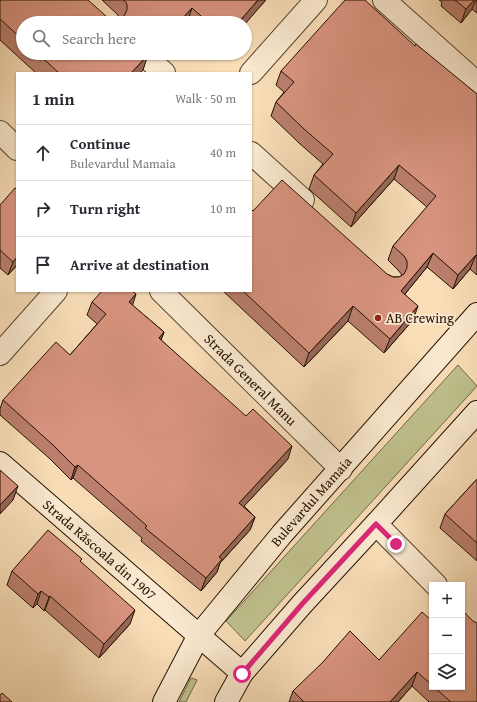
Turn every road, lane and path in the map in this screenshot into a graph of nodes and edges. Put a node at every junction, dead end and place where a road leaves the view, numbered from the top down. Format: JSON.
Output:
{"nodes":[{"id":1,"x":316,"y":0,"type":"edge"},
{"id":2,"x":384,"y":0,"type":"edge"},
{"id":3,"x":150,"y":60,"type":"edge"},
{"id":4,"x":163,"y":72,"type":"edge"},
{"id":5,"x":252,"y":72,"type":"edge"},
{"id":6,"x":477,"y":84,"type":"edge"},
{"id":7,"x":0,"y":132,"type":"edge"},
{"id":8,"x":16,"y":148,"type":"edge"},
{"id":9,"x":252,"y":154,"type":"edge"},
{"id":10,"x":315,"y":211,"type":"edge"},
{"id":11,"x":55,"y":292,"type":"edge"},
{"id":12,"x":162,"y":292,"type":"edge"},
{"id":13,"x":477,"y":314,"type":"edge"},
{"id":14,"x":0,"y":354,"type":"edge"},
{"id":15,"x":477,"y":412,"type":"edge"},
{"id":16,"x":0,"y":463,"type":"edge"},
{"id":17,"x":341,"y":468,"type":"junction"},
{"id":18,"x":376,"y":524,"type":"junction"},
{"id":19,"x":433,"y":582,"type":"edge"},
{"id":20,"x":199,"y":635,"type":"junction"},
{"id":21,"x":242,"y":674,"type":"junction"},
{"id":22,"x":164,"y":702,"type":"edge"},
{"id":23,"x":226,"y":702,"type":"edge"}],
"edges":[{"from":1,"to":5,"type":"street"},
{"from":2,"to":6,"type":"street"},
{"from":3,"to":4,"type":"street"},
{"from":7,"to":8,"type":"street"},
{"from":9,"to":10,"type":"street"},
{"from":11,"to":14,"type":"street"},
{"from":12,"to":17,"type":"street","name":"Strada General Manu"},
{"from":13,"to":17,"type":"street","name":"Bulevardul Mamaia"},
{"from":15,"to":18,"type":"street"},
{"from":16,"to":20,"type":"street","name":"Strada Răscoala din 1907"},
{"from":17,"to":20,"type":"street","name":"Bulevardul Mamaia"},
{"from":18,"to":19,"type":"street"},
{"from":18,"to":21,"type":"street"},
{"from":20,"to":21,"type":"street","name":"Strada Răscoala din 1907"},
{"from":20,"to":22,"type":"street","name":"Bulevardul Mamaia"},
{"from":21,"to":23,"type":"street"}]}
